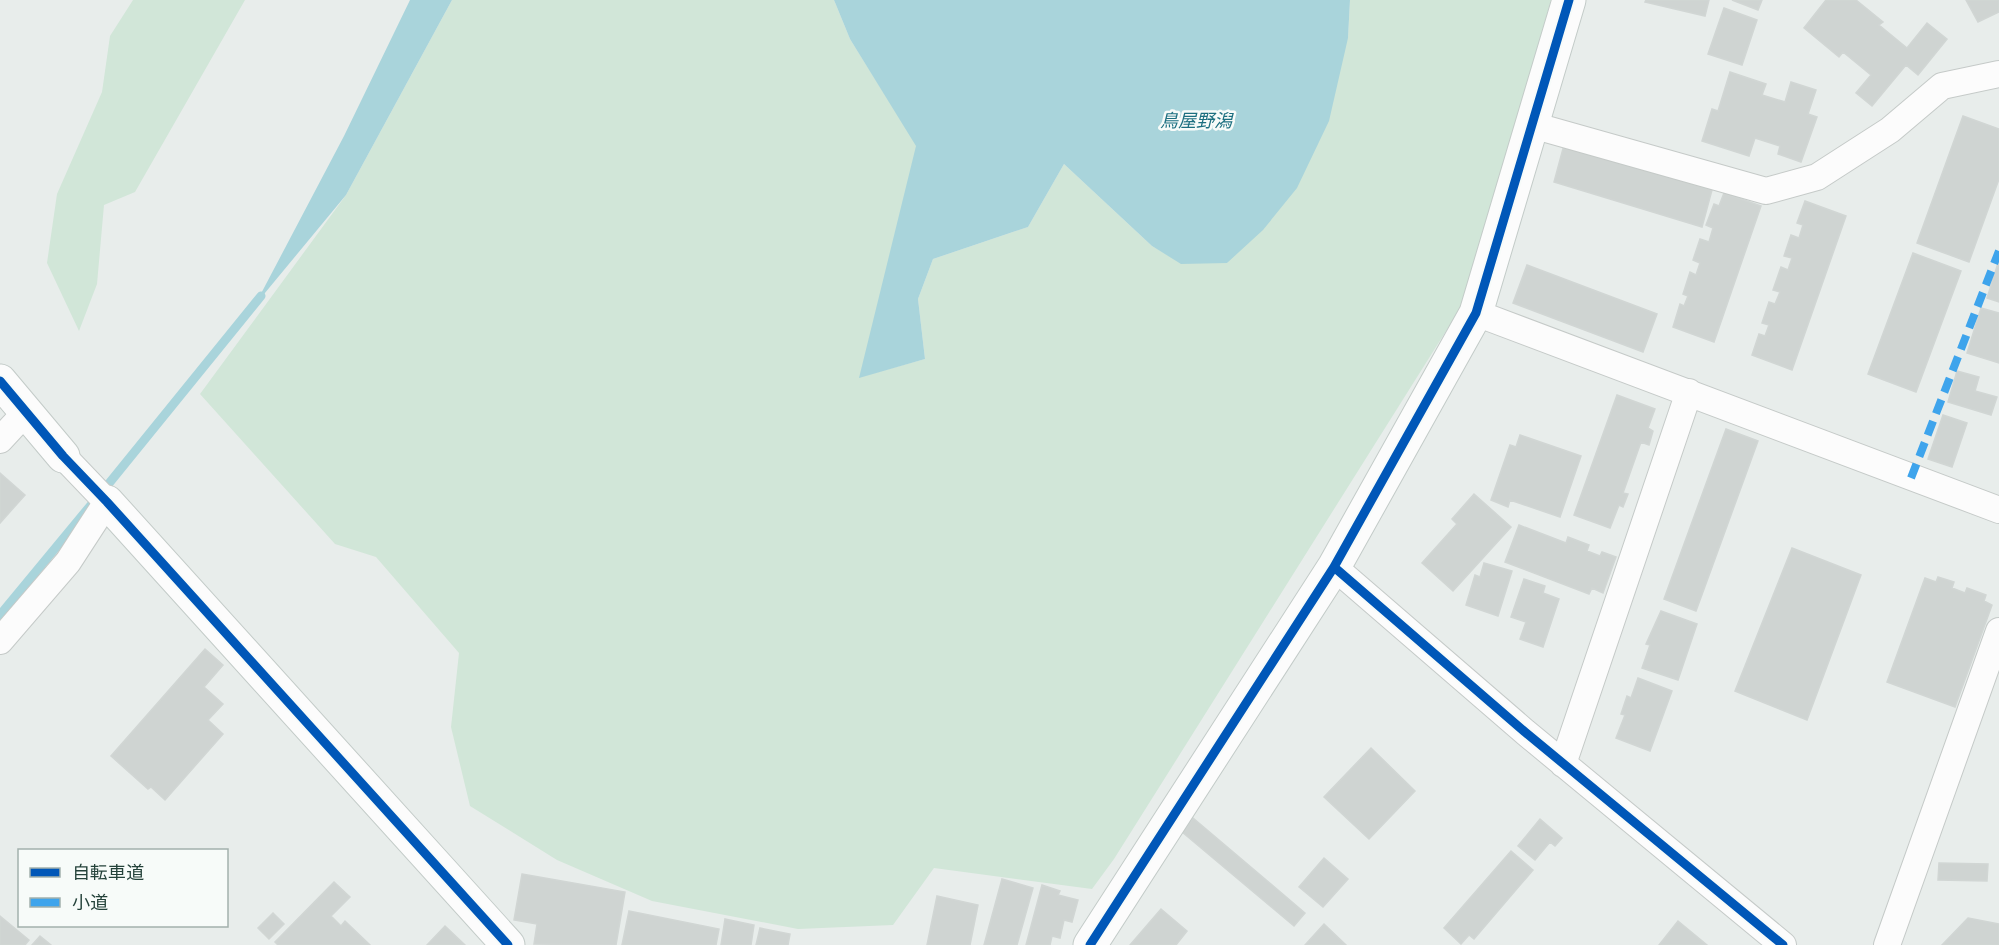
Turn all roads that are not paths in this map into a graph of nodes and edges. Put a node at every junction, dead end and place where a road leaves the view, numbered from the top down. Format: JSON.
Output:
{"nodes":[{"id":1,"x":1569,"y":0,"type":"edge"},
{"id":2,"x":1999,"y":74,"type":"edge"},
{"id":3,"x":1532,"y":125,"type":"junction"},
{"id":4,"x":1476,"y":313,"type":"junction"},
{"id":5,"x":0,"y":381,"type":"edge"},
{"id":6,"x":1689,"y":392,"type":"junction"},
{"id":7,"x":26,"y":412,"type":"junction"},
{"id":8,"x":0,"y":440,"type":"edge"},
{"id":9,"x":63,"y":456,"type":"joint"},
{"id":10,"x":107,"y":502,"type":"junction"},
{"id":11,"x":1998,"y":507,"type":"edge"},
{"id":12,"x":1334,"y":567,"type":"junction"},
{"id":13,"x":1999,"y":631,"type":"edge"},
{"id":14,"x":0,"y":641,"type":"edge"},
{"id":15,"x":1563,"y":764,"type":"junction"},
{"id":16,"x":508,"y":945,"type":"edge"},
{"id":17,"x":1090,"y":945,"type":"edge"},
{"id":18,"x":1783,"y":945,"type":"edge"},
{"id":19,"x":1887,"y":945,"type":"edge"}],
"edges":[{"from":1,"to":3,"type":"street"},
{"from":2,"to":3,"type":"street"},
{"from":3,"to":4,"type":"street"},
{"from":4,"to":6,"type":"street"},
{"from":4,"to":12,"type":"street"},
{"from":5,"to":7,"type":"street"},
{"from":6,"to":11,"type":"street"},
{"from":6,"to":15,"type":"street"},
{"from":7,"to":8,"type":"street"},
{"from":7,"to":9,"type":"street"},
{"from":9,"to":10,"type":"street"},
{"from":10,"to":14,"type":"street"},
{"from":10,"to":16,"type":"street"},
{"from":12,"to":15,"type":"street"},
{"from":12,"to":17,"type":"street"},
{"from":13,"to":19,"type":"street"},
{"from":15,"to":18,"type":"street"}]}
